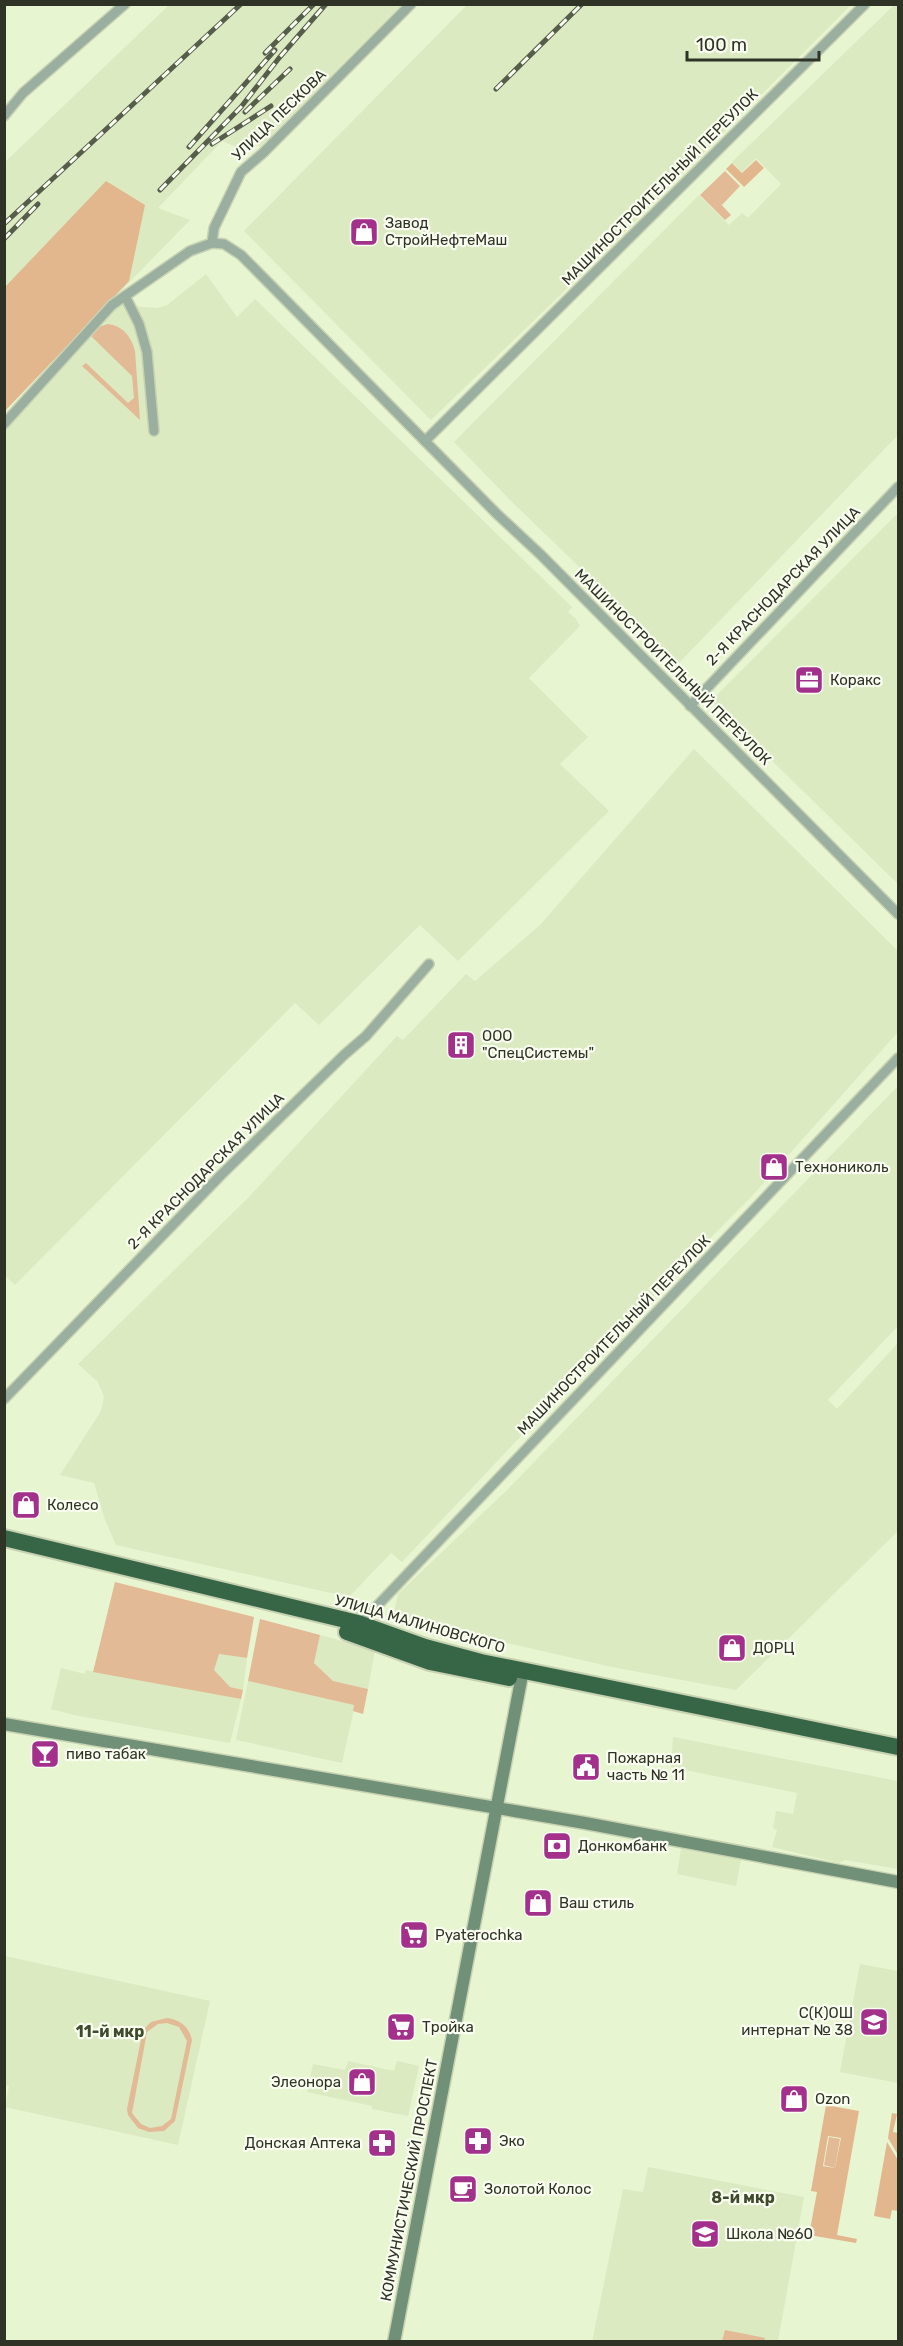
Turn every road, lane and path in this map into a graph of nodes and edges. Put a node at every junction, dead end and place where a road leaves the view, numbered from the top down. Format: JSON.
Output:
{"nodes":[{"id":1,"x":125,"y":4,"type":"edge"},
{"id":2,"x":411,"y":4,"type":"edge"},
{"id":3,"x":865,"y":4,"type":"edge"},
{"id":4,"x":4,"y":116,"type":"edge"},
{"id":5,"x":212,"y":243,"type":"junction"},
{"id":6,"x":125,"y":296,"type":"junction"},
{"id":7,"x":4,"y":424,"type":"edge"},
{"id":8,"x":154,"y":431,"type":"dead end"},
{"id":9,"x":425,"y":441,"type":"junction"},
{"id":10,"x":898,"y":487,"type":"edge"},
{"id":11,"x":690,"y":706,"type":"junction"},
{"id":12,"x":898,"y":914,"type":"edge"},
{"id":13,"x":429,"y":964,"type":"dead end"},
{"id":14,"x":898,"y":1058,"type":"edge"},
{"id":15,"x":4,"y":1399,"type":"edge"},
{"id":16,"x":4,"y":1538,"type":"edge"},
{"id":17,"x":4,"y":1550,"type":"edge"},
{"id":18,"x":357,"y":1629,"type":"junction"},
{"id":19,"x":521,"y":1675,"type":"junction"},
{"id":20,"x":4,"y":1724,"type":"edge"},
{"id":21,"x":898,"y":1747,"type":"edge"},
{"id":22,"x":898,"y":1756,"type":"edge"},
{"id":23,"x":496,"y":1808,"type":"junction"},
{"id":24,"x":898,"y":1882,"type":"edge"},
{"id":25,"x":394,"y":2342,"type":"edge"}],
"edges":[{"from":1,"to":4,"type":"street"},
{"from":2,"to":5,"type":"street","name":"УЛИЦА ПЕСКОВА"},
{"from":3,"to":9,"type":"street","name":"МАШИНОСТРОИТЕЛЬНЫЙ ПЕРЕУЛОК"},
{"from":5,"to":6,"type":"street"},
{"from":5,"to":9,"type":"street","name":"МАШИНОСТРОИТЕЛЬНЫЙ ПЕРЕУЛОК"},
{"from":6,"to":7,"type":"street"},
{"from":6,"to":8,"type":"street"},
{"from":9,"to":11,"type":"street","name":"МАШИНОСТРОИТЕЛЬНЫЙ ПЕРЕУЛОК"},
{"from":10,"to":11,"type":"street","name":"2-Я КРАСНОДАРСКАЯ УЛИЦА"},
{"from":11,"to":12,"type":"street","name":"МАШИНОСТРОИТЕЛЬНЫЙ ПЕРЕУЛОК"},
{"from":13,"to":15,"type":"street","name":"2-Я КРАСНОДАРСКАЯ УЛИЦА"},
{"from":14,"to":18,"type":"street","name":"МАШИНОСТРОИТЕЛЬНЫЙ ПЕРЕУЛОК"},
{"from":16,"to":18,"type":"highway","name":"УЛИЦА МАЛИНОВСКОГО"},
{"from":17,"to":18,"type":"highway","name":"УЛИЦА МАЛИНОВСКОГО"},
{"from":18,"to":19,"type":"highway","name":"УЛИЦА МАЛИНОВСКОГО"},
{"from":19,"to":21,"type":"highway","name":"УЛИЦА МАЛИНОВСКОГО"},
{"from":19,"to":22,"type":"highway","name":"УЛИЦА МАЛИНОВСКОГО"},
{"from":19,"to":23,"type":"street","name":"КОММУНИСТИЧЕСКИЙ ПРОСПЕКТ"},
{"from":20,"to":23,"type":"street"},
{"from":23,"to":24,"type":"street"},
{"from":23,"to":25,"type":"street","name":"КОММУНИСТИЧЕСКИЙ ПРОСПЕКТ"}]}
